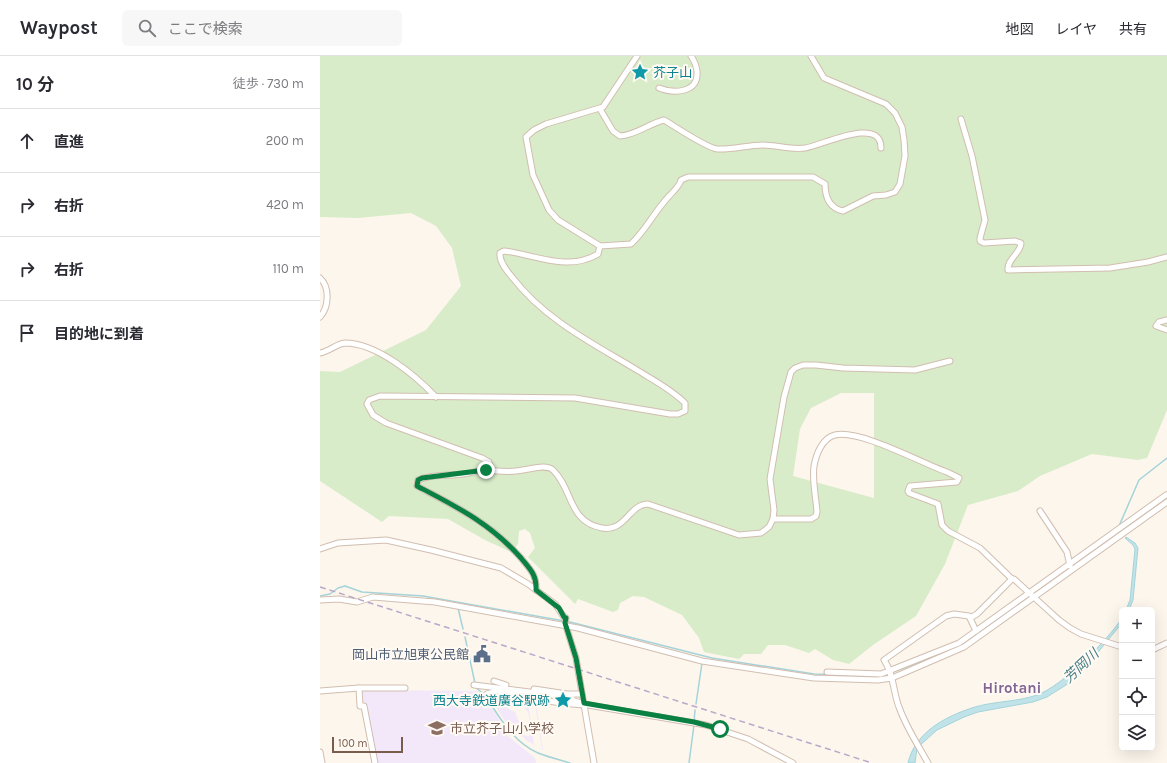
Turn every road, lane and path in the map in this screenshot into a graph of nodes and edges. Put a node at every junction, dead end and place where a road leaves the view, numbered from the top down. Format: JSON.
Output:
{"nodes":[{"id":1,"x":637,"y":56,"type":"edge"},
{"id":2,"x":691,"y":56,"type":"edge"},
{"id":3,"x":811,"y":56,"type":"edge"},
{"id":4,"x":659,"y":88,"type":"dead end"},
{"id":5,"x":600,"y":109,"type":"junction"},
{"id":6,"x":961,"y":119,"type":"dead end"},
{"id":7,"x":881,"y":148,"type":"dead end"},
{"id":8,"x":600,"y":246,"type":"junction"},
{"id":9,"x":1167,"y":257,"type":"edge"},
{"id":10,"x":320,"y":278,"type":"edge"},
{"id":11,"x":320,"y":317,"type":"edge"},
{"id":12,"x":1167,"y":320,"type":"edge"},
{"id":13,"x":1167,"y":330,"type":"edge"},
{"id":14,"x":320,"y":353,"type":"edge"},
{"id":15,"x":950,"y":361,"type":"dead end"},
{"id":16,"x":436,"y":397,"type":"junction"},
{"id":17,"x":486,"y":470,"type":"junction"},
{"id":18,"x":1167,"y":498,"type":"edge"},
{"id":19,"x":1040,"y":511,"type":"dead end"},
{"id":20,"x":773,"y":519,"type":"junction"},
{"id":21,"x":320,"y":550,"type":"edge"},
{"id":22,"x":1071,"y":567,"type":"junction"},
{"id":23,"x":1012,"y":579,"type":"junction"},
{"id":24,"x":536,"y":590,"type":"junction"},
{"id":25,"x":1031,"y":595,"type":"junction"},
{"id":26,"x":320,"y":600,"type":"edge"},
{"id":27,"x":970,"y":618,"type":"junction"},
{"id":28,"x":566,"y":622,"type":"junction"},
{"id":29,"x":976,"y":631,"type":"junction"},
{"id":30,"x":1167,"y":643,"type":"edge"},
{"id":31,"x":1119,"y":646,"type":"edge"},
{"id":32,"x":1155,"y":649,"type":"edge"},
{"id":33,"x":827,"y":672,"type":"dead end"},
{"id":34,"x":891,"y":674,"type":"junction"},
{"id":35,"x":494,"y":681,"type":"dead end"},
{"id":36,"x":476,"y":686,"type":"dead end"},
{"id":37,"x":359,"y":688,"type":"junction"},
{"id":38,"x":404,"y":688,"type":"dead end"},
{"id":39,"x":320,"y":691,"type":"edge"},
{"id":40,"x":582,"y":694,"type":"junction"},
{"id":41,"x":483,"y":696,"type":"dead end"},
{"id":42,"x":584,"y":704,"type":"junction"},
{"id":43,"x":320,"y":752,"type":"edge"},
{"id":44,"x":322,"y":763,"type":"edge"},
{"id":45,"x":375,"y":763,"type":"edge"},
{"id":46,"x":594,"y":763,"type":"edge"},
{"id":47,"x":793,"y":763,"type":"edge"},
{"id":48,"x":928,"y":763,"type":"edge"}],
"edges":[{"from":1,"to":5,"type":"street"},
{"from":2,"to":4,"type":"street"},
{"from":3,"to":8,"type":"street"},
{"from":5,"to":7,"type":"street"},
{"from":5,"to":8,"type":"street"},
{"from":6,"to":9,"type":"street"},
{"from":8,"to":16,"type":"street"},
{"from":10,"to":11,"type":"street"},
{"from":12,"to":13,"type":"street"},
{"from":14,"to":16,"type":"street"},
{"from":15,"to":20,"type":"street"},
{"from":16,"to":17,"type":"street"},
{"from":17,"to":20,"type":"street"},
{"from":17,"to":24,"type":"street"},
{"from":18,"to":22,"type":"street"},
{"from":19,"to":22,"type":"street"},
{"from":20,"to":23,"type":"street"},
{"from":21,"to":24,"type":"street"},
{"from":22,"to":25,"type":"street"},
{"from":23,"to":25,"type":"street"},
{"from":23,"to":27,"type":"street"},
{"from":24,"to":28,"type":"street"},
{"from":25,"to":29,"type":"street"},
{"from":25,"to":31,"type":"street"},
{"from":25,"to":34,"type":"street"},
{"from":26,"to":28,"type":"street"},
{"from":27,"to":29,"type":"street"},
{"from":27,"to":34,"type":"street"},
{"from":28,"to":34,"type":"street"},
{"from":28,"to":40,"type":"street"},
{"from":29,"to":34,"type":"street"},
{"from":30,"to":32,"type":"street"},
{"from":33,"to":34,"type":"street"},
{"from":34,"to":48,"type":"street"},
{"from":35,"to":40,"type":"street"},
{"from":36,"to":42,"type":"street"},
{"from":37,"to":38,"type":"street"},
{"from":37,"to":39,"type":"street"},
{"from":37,"to":45,"type":"street"},
{"from":40,"to":42,"type":"street"},
{"from":41,"to":42,"type":"street"},
{"from":42,"to":46,"type":"street"},
{"from":42,"to":47,"type":"street"},
{"from":43,"to":44,"type":"street"}]}
